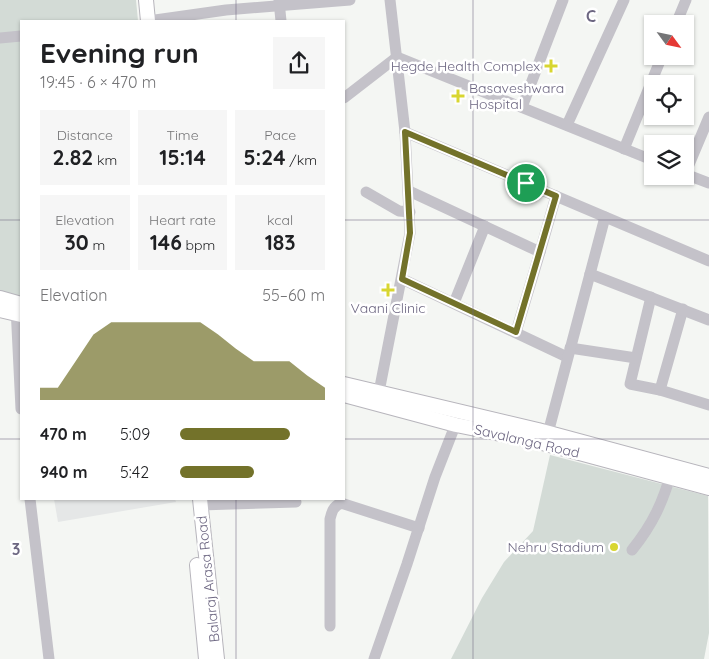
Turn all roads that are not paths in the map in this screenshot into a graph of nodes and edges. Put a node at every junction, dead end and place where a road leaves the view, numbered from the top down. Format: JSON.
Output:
{"nodes":[{"id":1,"x":140,"y":0,"type":"edge"},
{"id":2,"x":146,"y":0,"type":"edge"},
{"id":3,"x":350,"y":0,"type":"edge"},
{"id":4,"x":390,"y":0,"type":"edge"},
{"id":5,"x":563,"y":0,"type":"edge"},
{"id":6,"x":624,"y":0,"type":"edge"},
{"id":7,"x":686,"y":0,"type":"edge"},
{"id":8,"x":336,"y":1,"type":"edge"},
{"id":9,"x":280,"y":3,"type":"edge"},
{"id":10,"x":226,"y":5,"type":"edge"},
{"id":11,"x":680,"y":15,"type":"edge"},
{"id":12,"x":141,"y":20,"type":"edge"},
{"id":13,"x":148,"y":20,"type":"edge"},
{"id":14,"x":153,"y":20,"type":"edge"},
{"id":15,"x":281,"y":20,"type":"edge"},
{"id":16,"x":20,"y":36,"type":"edge"},
{"id":17,"x":0,"y":38,"type":"edge"},
{"id":18,"x":398,"y":57,"type":"junction"},
{"id":19,"x":658,"y":65,"type":"edge"},
{"id":20,"x":345,"y":97,"type":"edge"},
{"id":21,"x":522,"y":108,"type":"junction"},
{"id":22,"x":709,"y":116,"type":"edge"},
{"id":23,"x":567,"y":125,"type":"junction"},
{"id":24,"x":405,"y":132,"type":"junction"},
{"id":25,"x":624,"y":149,"type":"junction"},
{"id":26,"x":694,"y":152,"type":"edge"},
{"id":27,"x":644,"y":157,"type":"edge"},
{"id":28,"x":694,"y":177,"type":"edge"},
{"id":29,"x":709,"y":183,"type":"edge"},
{"id":30,"x":409,"y":191,"type":"junction"},
{"id":31,"x":366,"y":192,"type":"dead end"},
{"id":32,"x":556,"y":196,"type":"junction"},
{"id":33,"x":410,"y":212,"type":"junction"},
{"id":34,"x":606,"y":217,"type":"junction"},
{"id":35,"x":485,"y":226,"type":"junction"},
{"id":36,"x":540,"y":252,"type":"junction"},
{"id":37,"x":709,"y":261,"type":"edge"},
{"id":38,"x":590,"y":274,"type":"junction"},
{"id":39,"x":402,"y":279,"type":"junction"},
{"id":40,"x":651,"y":297,"type":"junction"},
{"id":41,"x":454,"y":303,"type":"junction"},
{"id":42,"x":10,"y":306,"type":"edge"},
{"id":43,"x":684,"y":309,"type":"junction"},
{"id":44,"x":709,"y":320,"type":"edge"},
{"id":45,"x":516,"y":332,"type":"junction"},
{"id":46,"x":568,"y":352,"type":"junction"},
{"id":47,"x":636,"y":358,"type":"junction"},
{"id":48,"x":345,"y":384,"type":"edge"},
{"id":49,"x":660,"y":390,"type":"junction"},
{"id":50,"x":379,"y":392,"type":"junction"},
{"id":51,"x":345,"y":395,"type":"edge"},
{"id":52,"x":20,"y":400,"type":"edge"},
{"id":53,"x":709,"y":405,"type":"edge"},
{"id":54,"x":458,"y":418,"type":"junction"},
{"id":55,"x":548,"y":433,"type":"junction"},
{"id":56,"x":671,"y":472,"type":"junction"},
{"id":57,"x":709,"y":476,"type":"edge"},
{"id":58,"x":709,"y":488,"type":"edge"},
{"id":59,"x":30,"y":500,"type":"edge"},
{"id":60,"x":197,"y":501,"type":"edge"},
{"id":61,"x":296,"y":502,"type":"dead end"},
{"id":62,"x":419,"y":528,"type":"junction"},
{"id":63,"x":632,"y":550,"type":"dead end"},
{"id":64,"x":330,"y":626,"type":"dead end"},
{"id":65,"x":49,"y":659,"type":"edge"},
{"id":66,"x":206,"y":659,"type":"edge"},
{"id":67,"x":217,"y":659,"type":"edge"},
{"id":68,"x":374,"y":659,"type":"edge"}],
"edges":[{"from":1,"to":12,"type":"main road"},
{"from":2,"to":13,"type":"main road"},
{"from":3,"to":8,"type":"street"},
{"from":4,"to":18,"type":"street"},
{"from":5,"to":21,"type":"street"},
{"from":6,"to":23,"type":"street"},
{"from":7,"to":11,"type":"street"},
{"from":8,"to":9,"type":"street"},
{"from":9,"to":10,"type":"street"},
{"from":9,"to":15,"type":"street"},
{"from":10,"to":14,"type":"street"},
{"from":16,"to":17,"type":"street"},
{"from":18,"to":20,"type":"street"},
{"from":18,"to":21,"type":"street"},
{"from":18,"to":24,"type":"street"},
{"from":19,"to":25,"type":"street"},
{"from":21,"to":23,"type":"street"},
{"from":22,"to":26,"type":"street"},
{"from":23,"to":25,"type":"street"},
{"from":24,"to":30,"type":"street"},
{"from":24,"to":32,"type":"street"},
{"from":25,"to":27,"type":"street"},
{"from":28,"to":29,"type":"street"},
{"from":30,"to":33,"type":"street"},
{"from":30,"to":35,"type":"street"},
{"from":31,"to":33,"type":"street"},
{"from":32,"to":34,"type":"street"},
{"from":32,"to":36,"type":"street"},
{"from":33,"to":39,"type":"street"},
{"from":34,"to":37,"type":"street"},
{"from":34,"to":38,"type":"street"},
{"from":35,"to":36,"type":"street"},
{"from":35,"to":41,"type":"street"},
{"from":36,"to":45,"type":"street"},
{"from":38,"to":40,"type":"street"},
{"from":38,"to":46,"type":"street"},
{"from":39,"to":41,"type":"street"},
{"from":39,"to":50,"type":"street"},
{"from":40,"to":43,"type":"street"},
{"from":40,"to":47,"type":"street"},
{"from":41,"to":45,"type":"street"},
{"from":42,"to":52,"type":"street"},
{"from":43,"to":44,"type":"street"},
{"from":43,"to":49,"type":"street"},
{"from":45,"to":46,"type":"street"},
{"from":46,"to":47,"type":"street"},
{"from":46,"to":55,"type":"street"},
{"from":47,"to":49,"type":"street"},
{"from":48,"to":50,"type":"main road","name":"Savalanga Road"},
{"from":49,"to":53,"type":"street"},
{"from":50,"to":54,"type":"main road","name":"Savalanga Road"},
{"from":51,"to":54,"type":"main road","name":"Savalanga Road"},
{"from":54,"to":55,"type":"main road","name":"Savalanga Road"},
{"from":54,"to":56,"type":"main road","name":"Savalanga Road"},
{"from":54,"to":62,"type":"street"},
{"from":55,"to":56,"type":"main road","name":"Savalanga Road"},
{"from":56,"to":57,"type":"main road","name":"Savalanga Road"},
{"from":56,"to":58,"type":"main road","name":"Savalanga Road"},
{"from":56,"to":63,"type":"street"},
{"from":59,"to":65,"type":"street"},
{"from":60,"to":61,"type":"street"},
{"from":60,"to":66,"type":"main road","name":"Balaraj Arasa Road"},
{"from":60,"to":67,"type":"main road","name":"Balaraj Arasa Road"},
{"from":62,"to":64,"type":"street"},
{"from":62,"to":68,"type":"street"}]}
